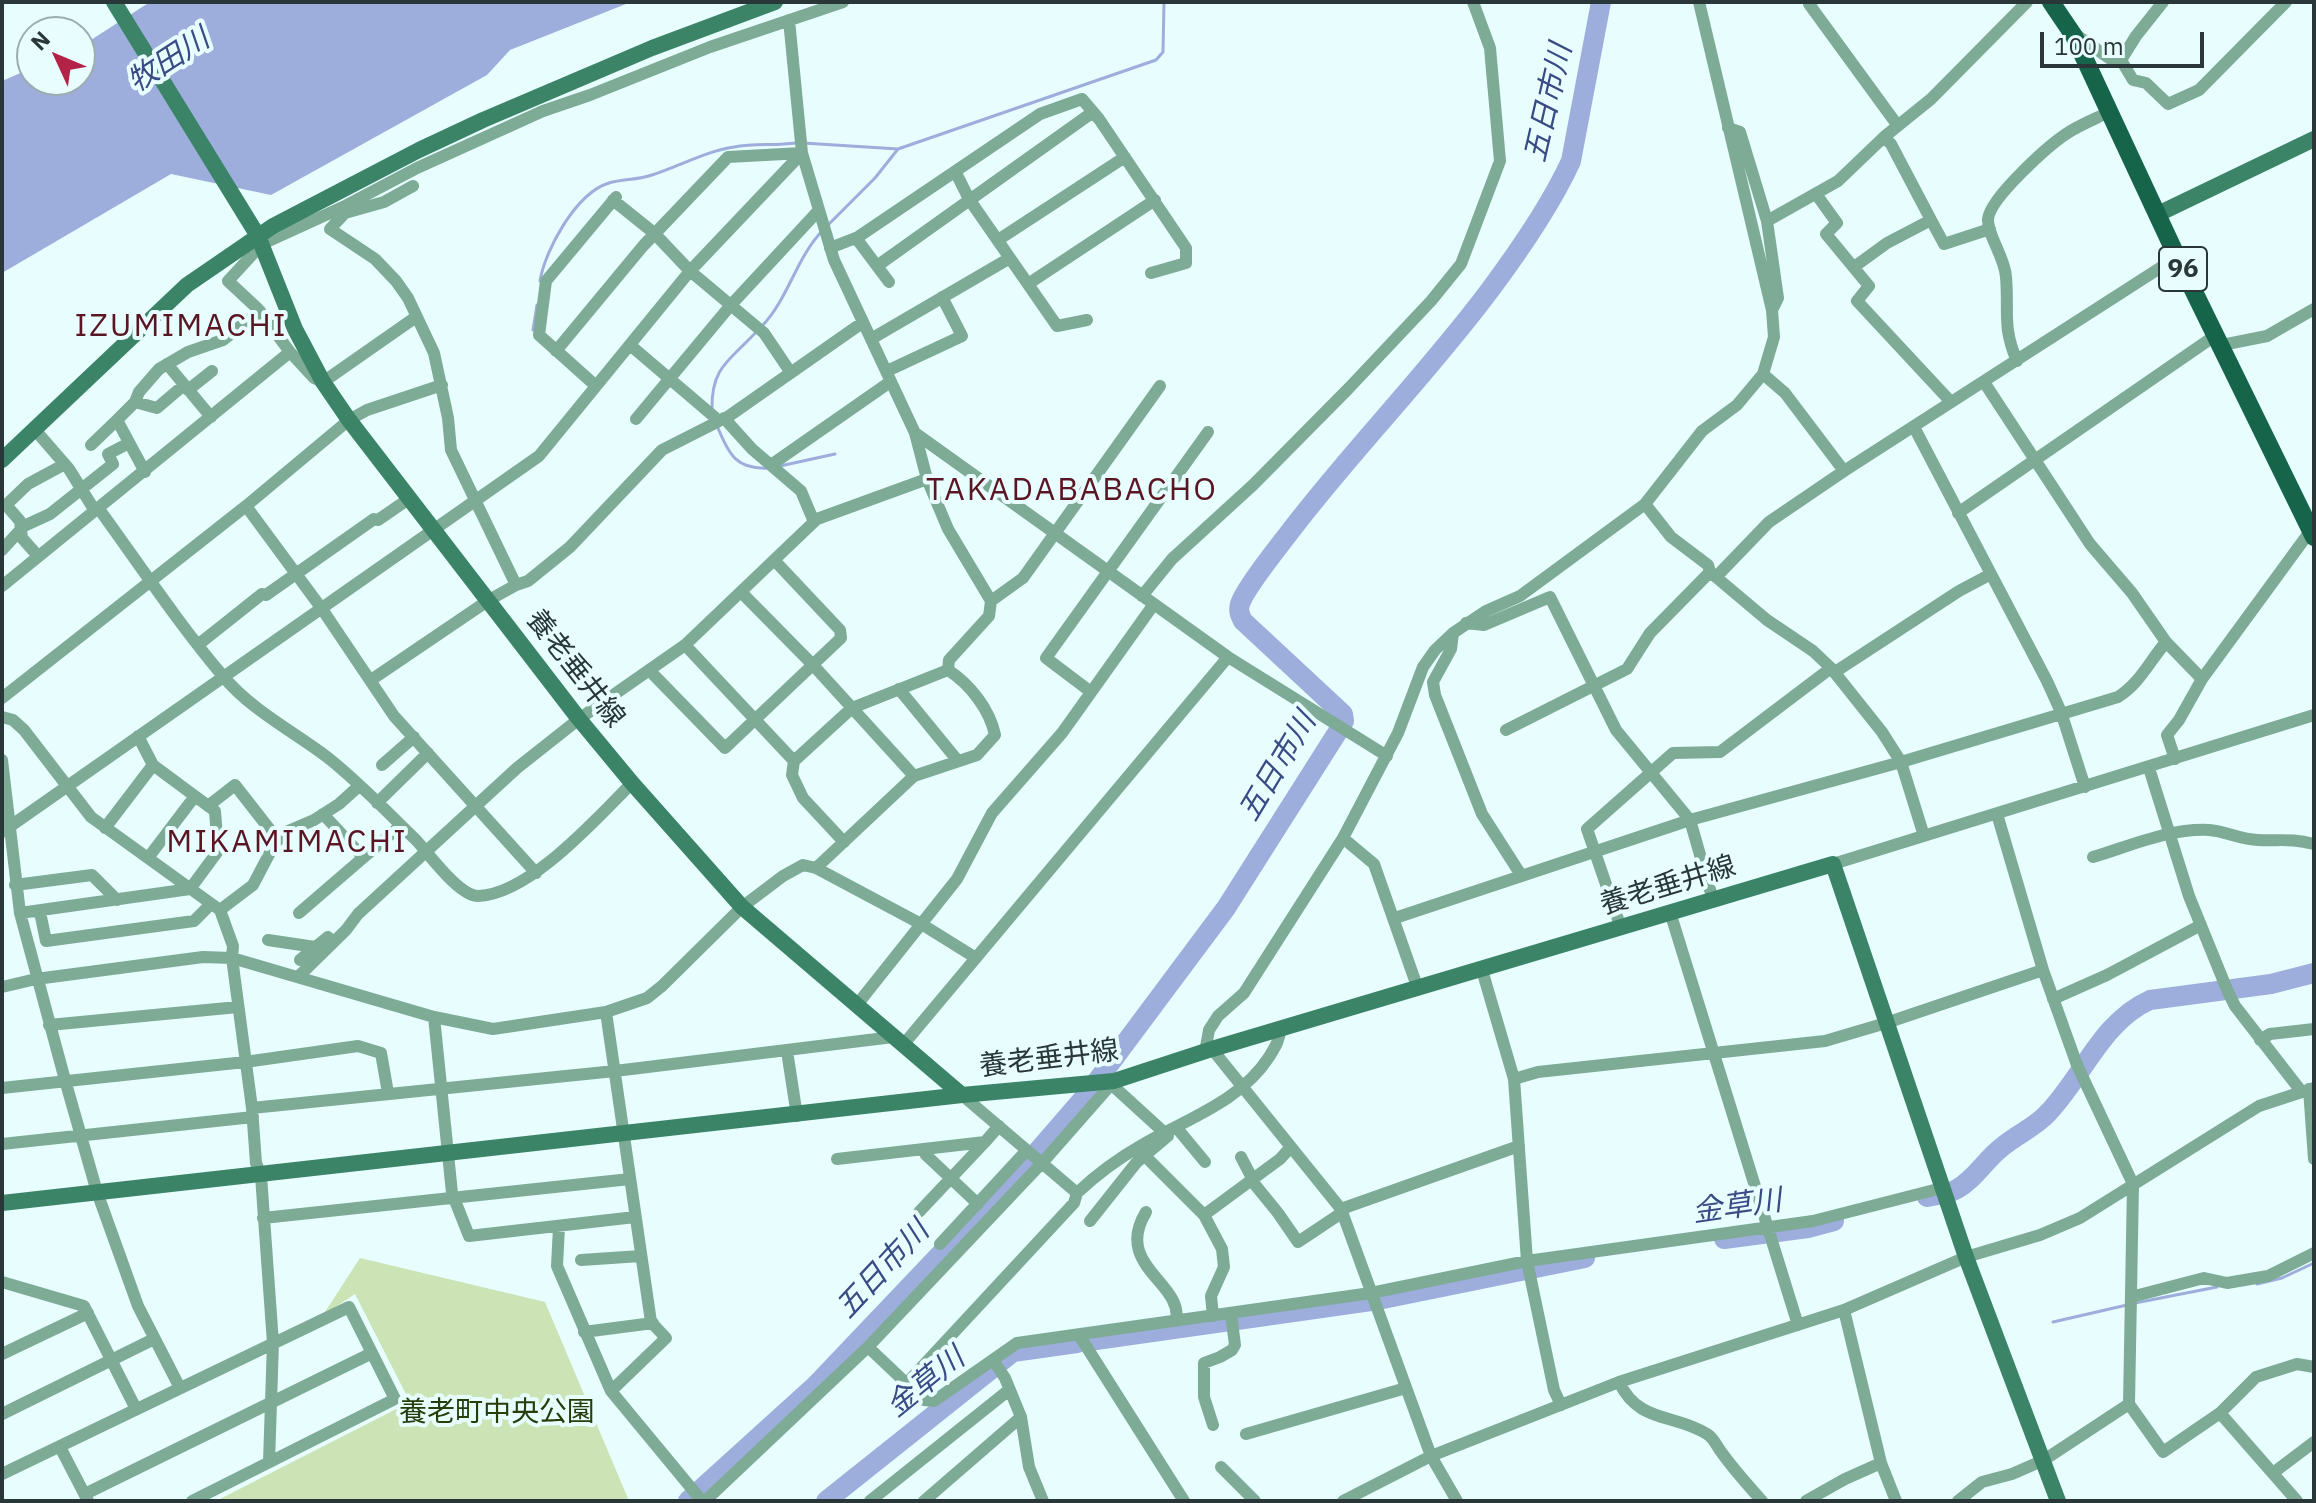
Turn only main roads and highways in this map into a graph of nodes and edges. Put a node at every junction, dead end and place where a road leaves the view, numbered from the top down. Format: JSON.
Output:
{"nodes":[{"id":1,"x":775,"y":2,"type":"edge"},
{"id":2,"x":2051,"y":2,"type":"edge"},
{"id":3,"x":115,"y":4,"type":"edge"},
{"id":4,"x":2314,"y":139,"type":"edge"},
{"id":5,"x":2158,"y":214,"type":"junction"},
{"id":6,"x":260,"y":240,"type":"junction"},
{"id":7,"x":2,"y":460,"type":"edge"},
{"id":8,"x":2312,"y":534,"type":"edge"},
{"id":9,"x":962,"y":1095,"type":"junction"},
{"id":10,"x":2,"y":1203,"type":"edge"},
{"id":11,"x":2058,"y":1501,"type":"edge"}],
"edges":[{"from":1,"to":6,"type":"main road"},
{"from":2,"to":5,"type":"main road","number":"96"},
{"from":3,"to":6,"type":"main road","name":"養老垂井線"},
{"from":4,"to":5,"type":"main road"},
{"from":5,"to":8,"type":"main road","number":"96"},
{"from":6,"to":7,"type":"main road"},
{"from":6,"to":9,"type":"main road","name":"養老垂井線"},
{"from":9,"to":10,"type":"main road"},
{"from":9,"to":11,"type":"main road","name":"養老垂井線"}]}
